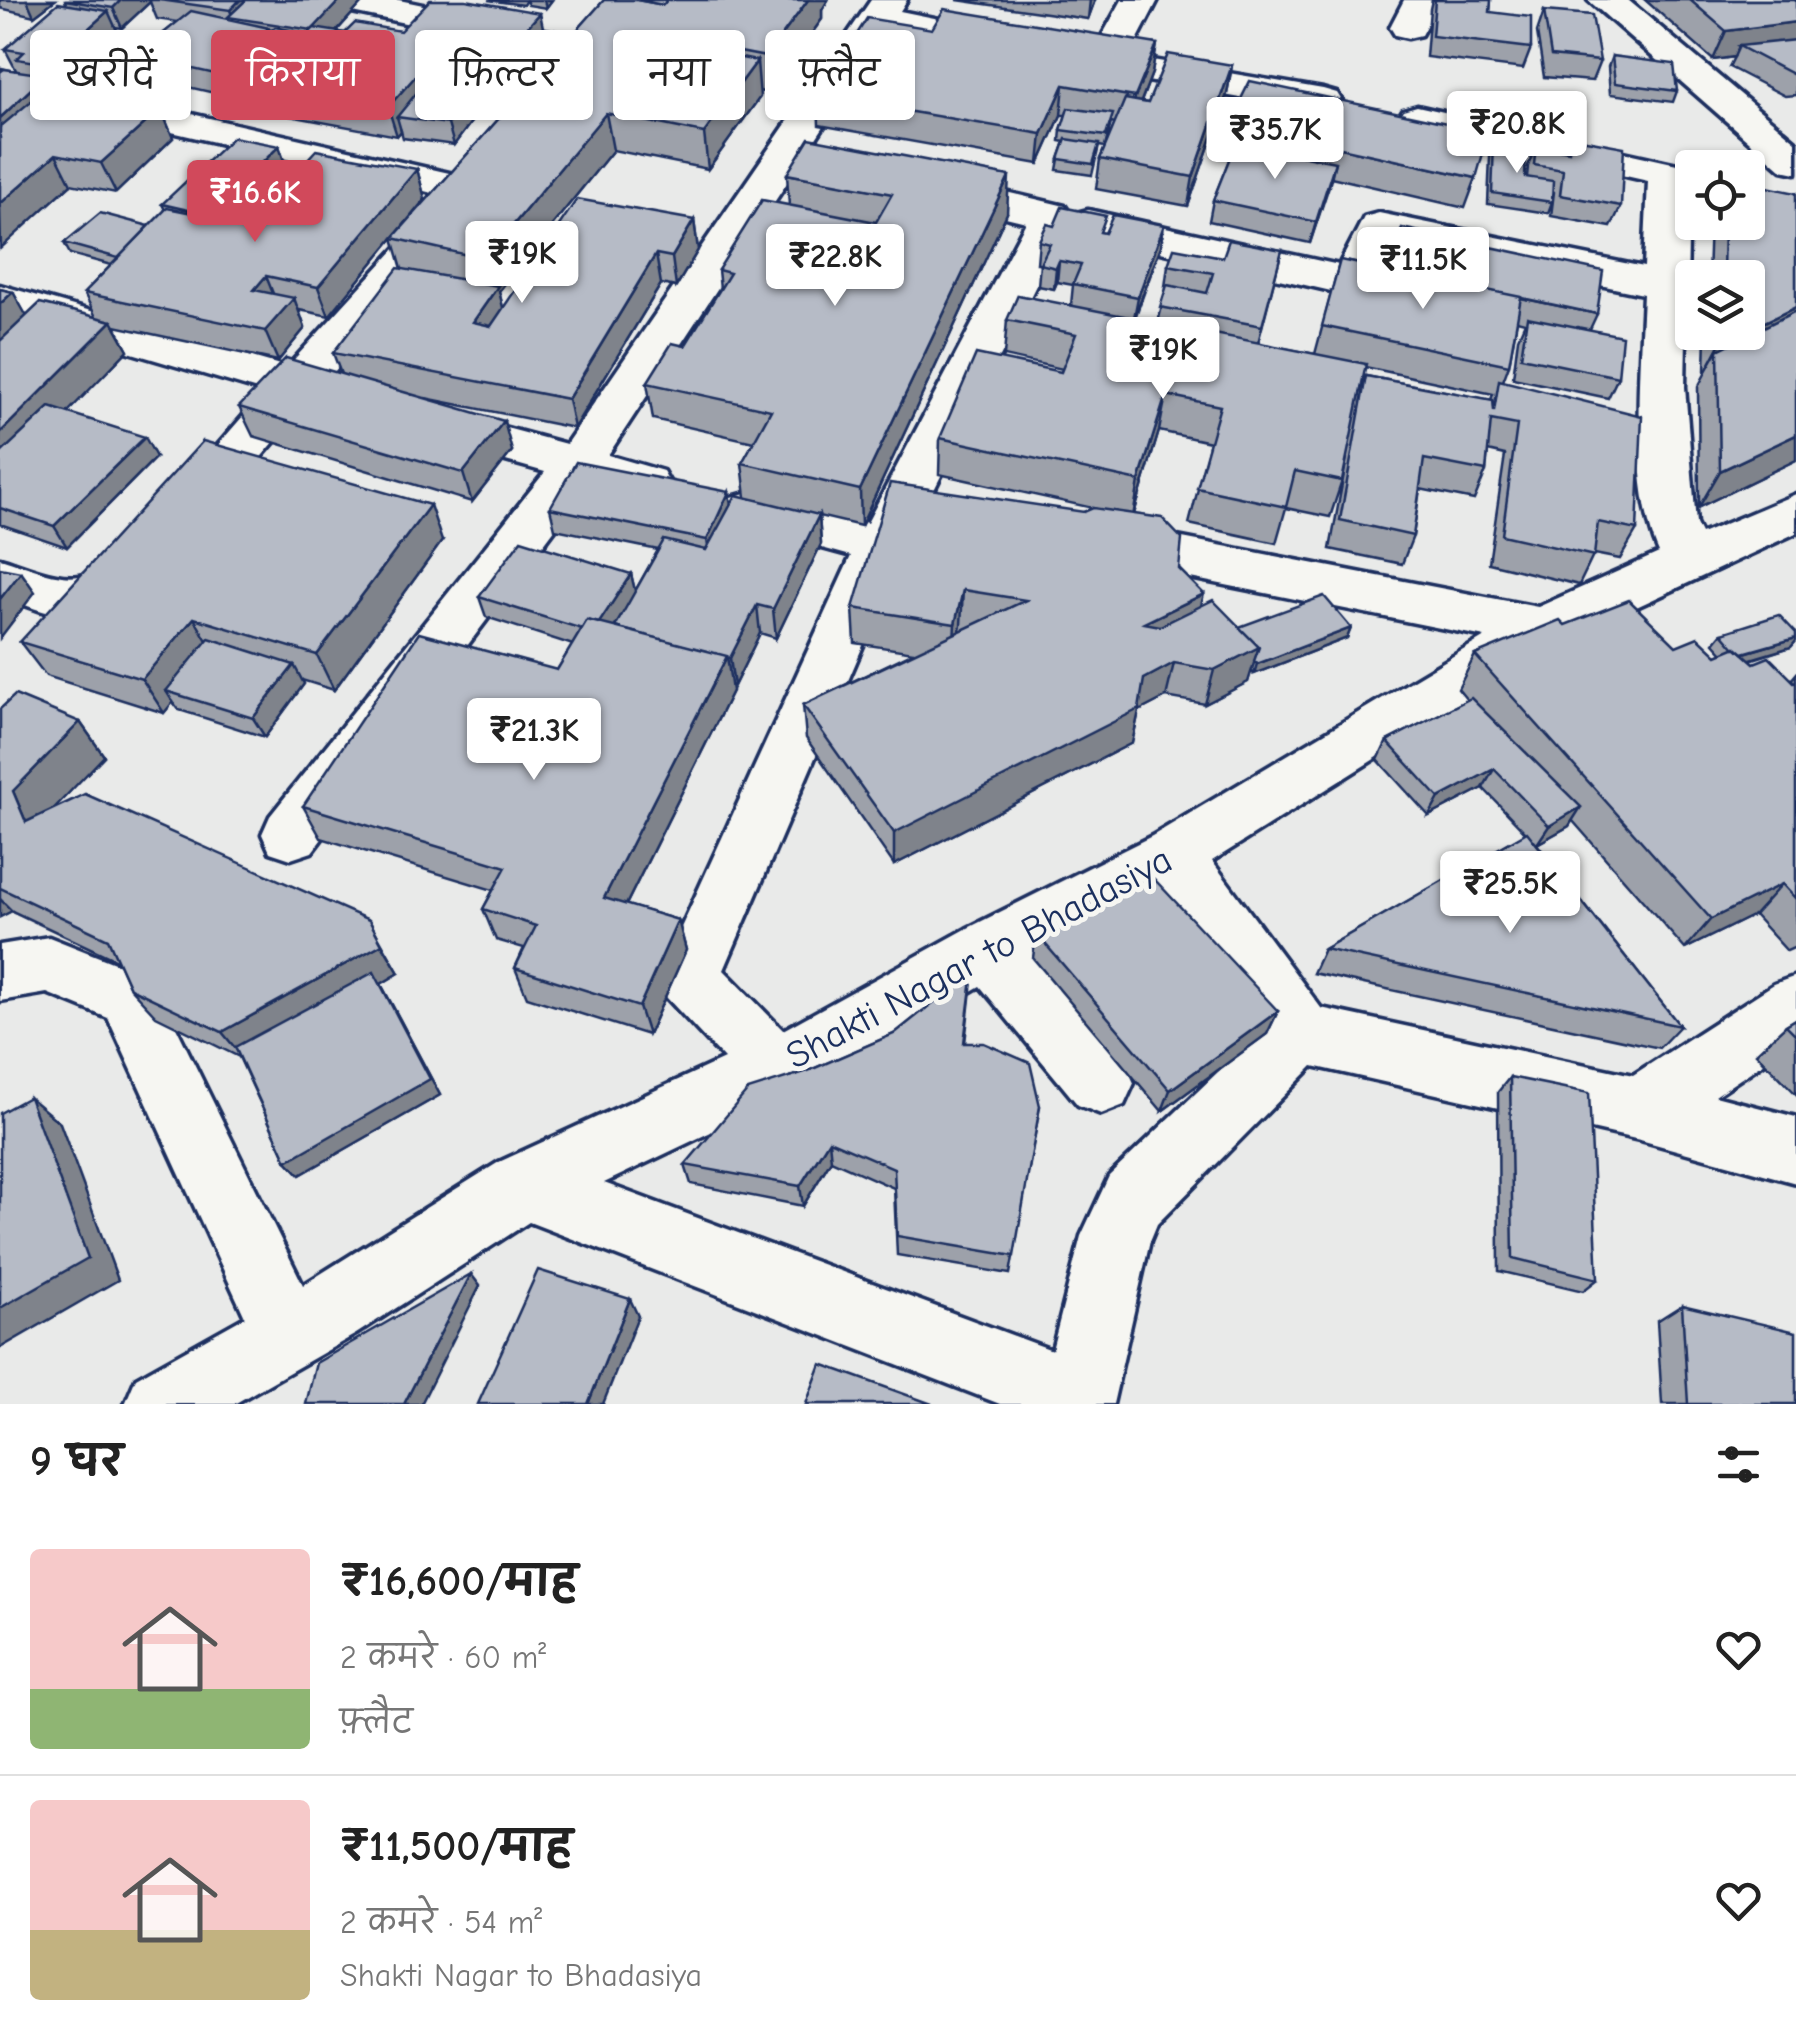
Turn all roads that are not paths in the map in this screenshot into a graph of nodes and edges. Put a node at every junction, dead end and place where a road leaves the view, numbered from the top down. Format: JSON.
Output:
{"nodes":[{"id":1,"x":347,"y":0,"type":"edge"},
{"id":2,"x":1140,"y":0,"type":"edge"},
{"id":3,"x":1606,"y":0,"type":"edge"},
{"id":4,"x":883,"y":9,"type":"edge"},
{"id":5,"x":550,"y":30,"type":"edge"},
{"id":6,"x":593,"y":36,"type":"edge"},
{"id":7,"x":593,"y":50,"type":"edge"},
{"id":8,"x":1106,"y":63,"type":"junction"},
{"id":9,"x":0,"y":82,"type":"edge"},
{"id":10,"x":788,"y":152,"type":"junction"},
{"id":11,"x":1675,"y":175,"type":"edge"},
{"id":12,"x":1791,"y":184,"type":"edge"},
{"id":13,"x":1050,"y":215,"type":"junction"},
{"id":14,"x":1675,"y":220,"type":"edge"},
{"id":15,"x":1666,"y":285,"type":"junction"},
{"id":16,"x":0,"y":299,"type":"edge"},
{"id":17,"x":298,"y":386,"type":"junction"},
{"id":18,"x":576,"y":465,"type":"junction"},
{"id":19,"x":1796,"y":512,"type":"edge"},
{"id":20,"x":978,"y":517,"type":"edge"},
{"id":21,"x":1056,"y":532,"type":"edge"},
{"id":22,"x":881,"y":545,"type":"junction"},
{"id":23,"x":1688,"y":562,"type":"junction"},
{"id":24,"x":0,"y":577,"type":"edge"},
{"id":25,"x":1542,"y":628,"type":"junction"},
{"id":26,"x":291,"y":834,"type":"dead end"},
{"id":27,"x":1172,"y":854,"type":"junction"},
{"id":28,"x":988,"y":949,"type":"junction"},
{"id":29,"x":0,"y":973,"type":"edge"},
{"id":30,"x":1796,"y":1005,"type":"edge"},
{"id":31,"x":1302,"y":1034,"type":"junction"},
{"id":32,"x":776,"y":1068,"type":"junction"},
{"id":33,"x":1100,"y":1083,"type":"dead end"},
{"id":34,"x":1640,"y":1108,"type":"junction"},
{"id":35,"x":1796,"y":1150,"type":"edge"},
{"id":36,"x":523,"y":1186,"type":"junction"},
{"id":37,"x":289,"y":1332,"type":"junction"},
{"id":38,"x":1077,"y":1401,"type":"edge"},
{"id":39,"x":162,"y":1404,"type":"edge"}],
"edges":[{"from":1,"to":5,"type":"street"},
{"from":2,"to":8,"type":"street"},
{"from":3,"to":12,"type":"street"},
{"from":4,"to":8,"type":"street"},
{"from":4,"to":10,"type":"street"},
{"from":6,"to":7,"type":"street"},
{"from":8,"to":11,"type":"street"},
{"from":9,"to":17,"type":"street"},
{"from":10,"to":13,"type":"street"},
{"from":10,"to":18,"type":"street"},
{"from":13,"to":15,"type":"street"},
{"from":13,"to":22,"type":"street"},
{"from":14,"to":15,"type":"street"},
{"from":15,"to":23,"type":"street"},
{"from":16,"to":17,"type":"street"},
{"from":17,"to":18,"type":"street"},
{"from":17,"to":24,"type":"street"},
{"from":18,"to":22,"type":"street"},
{"from":18,"to":26,"type":"street"},
{"from":19,"to":23,"type":"street","name":"Shakti Nagar to Bhadasiya"},
{"from":20,"to":22,"type":"street"},
{"from":21,"to":25,"type":"street"},
{"from":22,"to":32,"type":"street"},
{"from":23,"to":25,"type":"street","name":"Shakti Nagar to Bhadasiya"},
{"from":25,"to":27,"type":"street","name":"Shakti Nagar to Bhadasiya"},
{"from":27,"to":28,"type":"street","name":"Shakti Nagar to Bhadasiya"},
{"from":27,"to":31,"type":"street"},
{"from":28,"to":32,"type":"street","name":"Shakti Nagar to Bhadasiya"},
{"from":28,"to":33,"type":"street"},
{"from":29,"to":37,"type":"street"},
{"from":30,"to":34,"type":"street"},
{"from":31,"to":34,"type":"street"},
{"from":31,"to":38,"type":"street"},
{"from":32,"to":36,"type":"street","name":"Shakti Nagar to Bhadasiya"},
{"from":34,"to":35,"type":"street"},
{"from":36,"to":37,"type":"street","name":"Shakti Nagar to Bhadasiya"},
{"from":36,"to":38,"type":"street"},
{"from":37,"to":39,"type":"street","name":"Shakti Nagar to Bhadasiya"}]}
